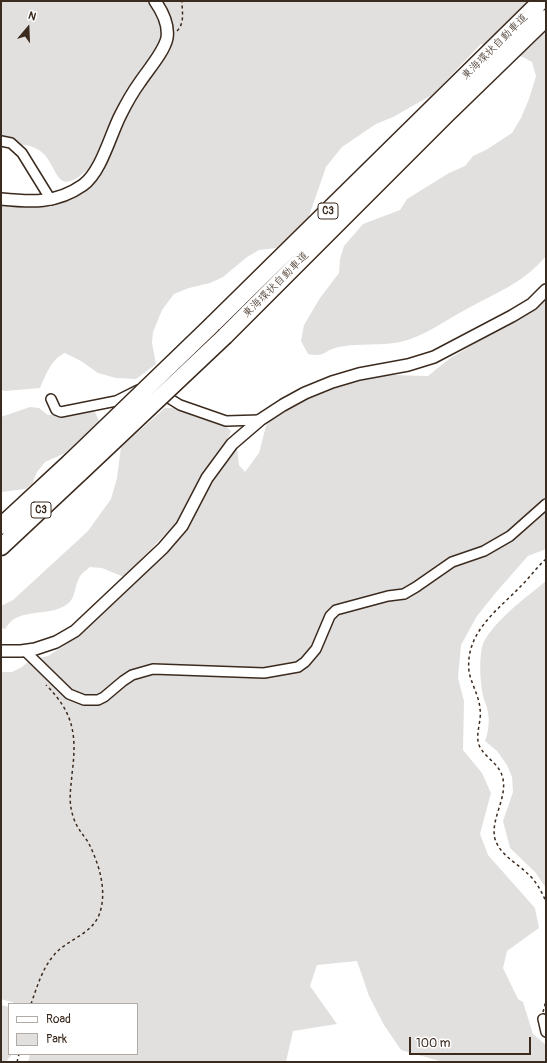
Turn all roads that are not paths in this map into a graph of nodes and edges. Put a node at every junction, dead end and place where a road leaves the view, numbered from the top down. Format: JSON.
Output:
{"nodes":[{"id":1,"x":155,"y":1,"type":"edge"},
{"id":2,"x":541,"y":1,"type":"edge"},
{"id":3,"x":546,"y":18,"type":"edge"},
{"id":4,"x":1,"y":141,"type":"edge"},
{"id":5,"x":1,"y":199,"type":"edge"},
{"id":6,"x":51,"y":200,"type":"junction"},
{"id":7,"x":546,"y":290,"type":"edge"},
{"id":8,"x":51,"y":399,"type":"dead end"},
{"id":9,"x":260,"y":420,"type":"junction"},
{"id":10,"x":76,"y":467,"type":"junction"},
{"id":11,"x":546,"y":504,"type":"edge"},
{"id":12,"x":1,"y":526,"type":"edge"},
{"id":13,"x":1,"y":547,"type":"edge"},
{"id":14,"x":1,"y":651,"type":"edge"},
{"id":15,"x":25,"y":651,"type":"junction"},
{"id":16,"x":543,"y":1019,"type":"dead end"},
{"id":17,"x":546,"y":1032,"type":"edge"}],
"edges":[{"from":1,"to":6,"type":"street"},
{"from":2,"to":10,"type":"highway","name":"東海環状自動車道","number":"C3","bridge":true},
{"from":3,"to":10,"type":"highway","name":"東海環状自動車道","number":"C3","bridge":true},
{"from":4,"to":6,"type":"street"},
{"from":5,"to":6,"type":"street"},
{"from":7,"to":9,"type":"street"},
{"from":8,"to":9,"type":"street"},
{"from":9,"to":15,"type":"street"},
{"from":10,"to":12,"type":"highway","name":"東海環状自動車道","number":"C3"},
{"from":10,"to":13,"type":"highway","name":"東海環状自動車道","number":"C3"},
{"from":11,"to":15,"type":"street"},
{"from":14,"to":15,"type":"street"},
{"from":16,"to":17,"type":"street"}]}
